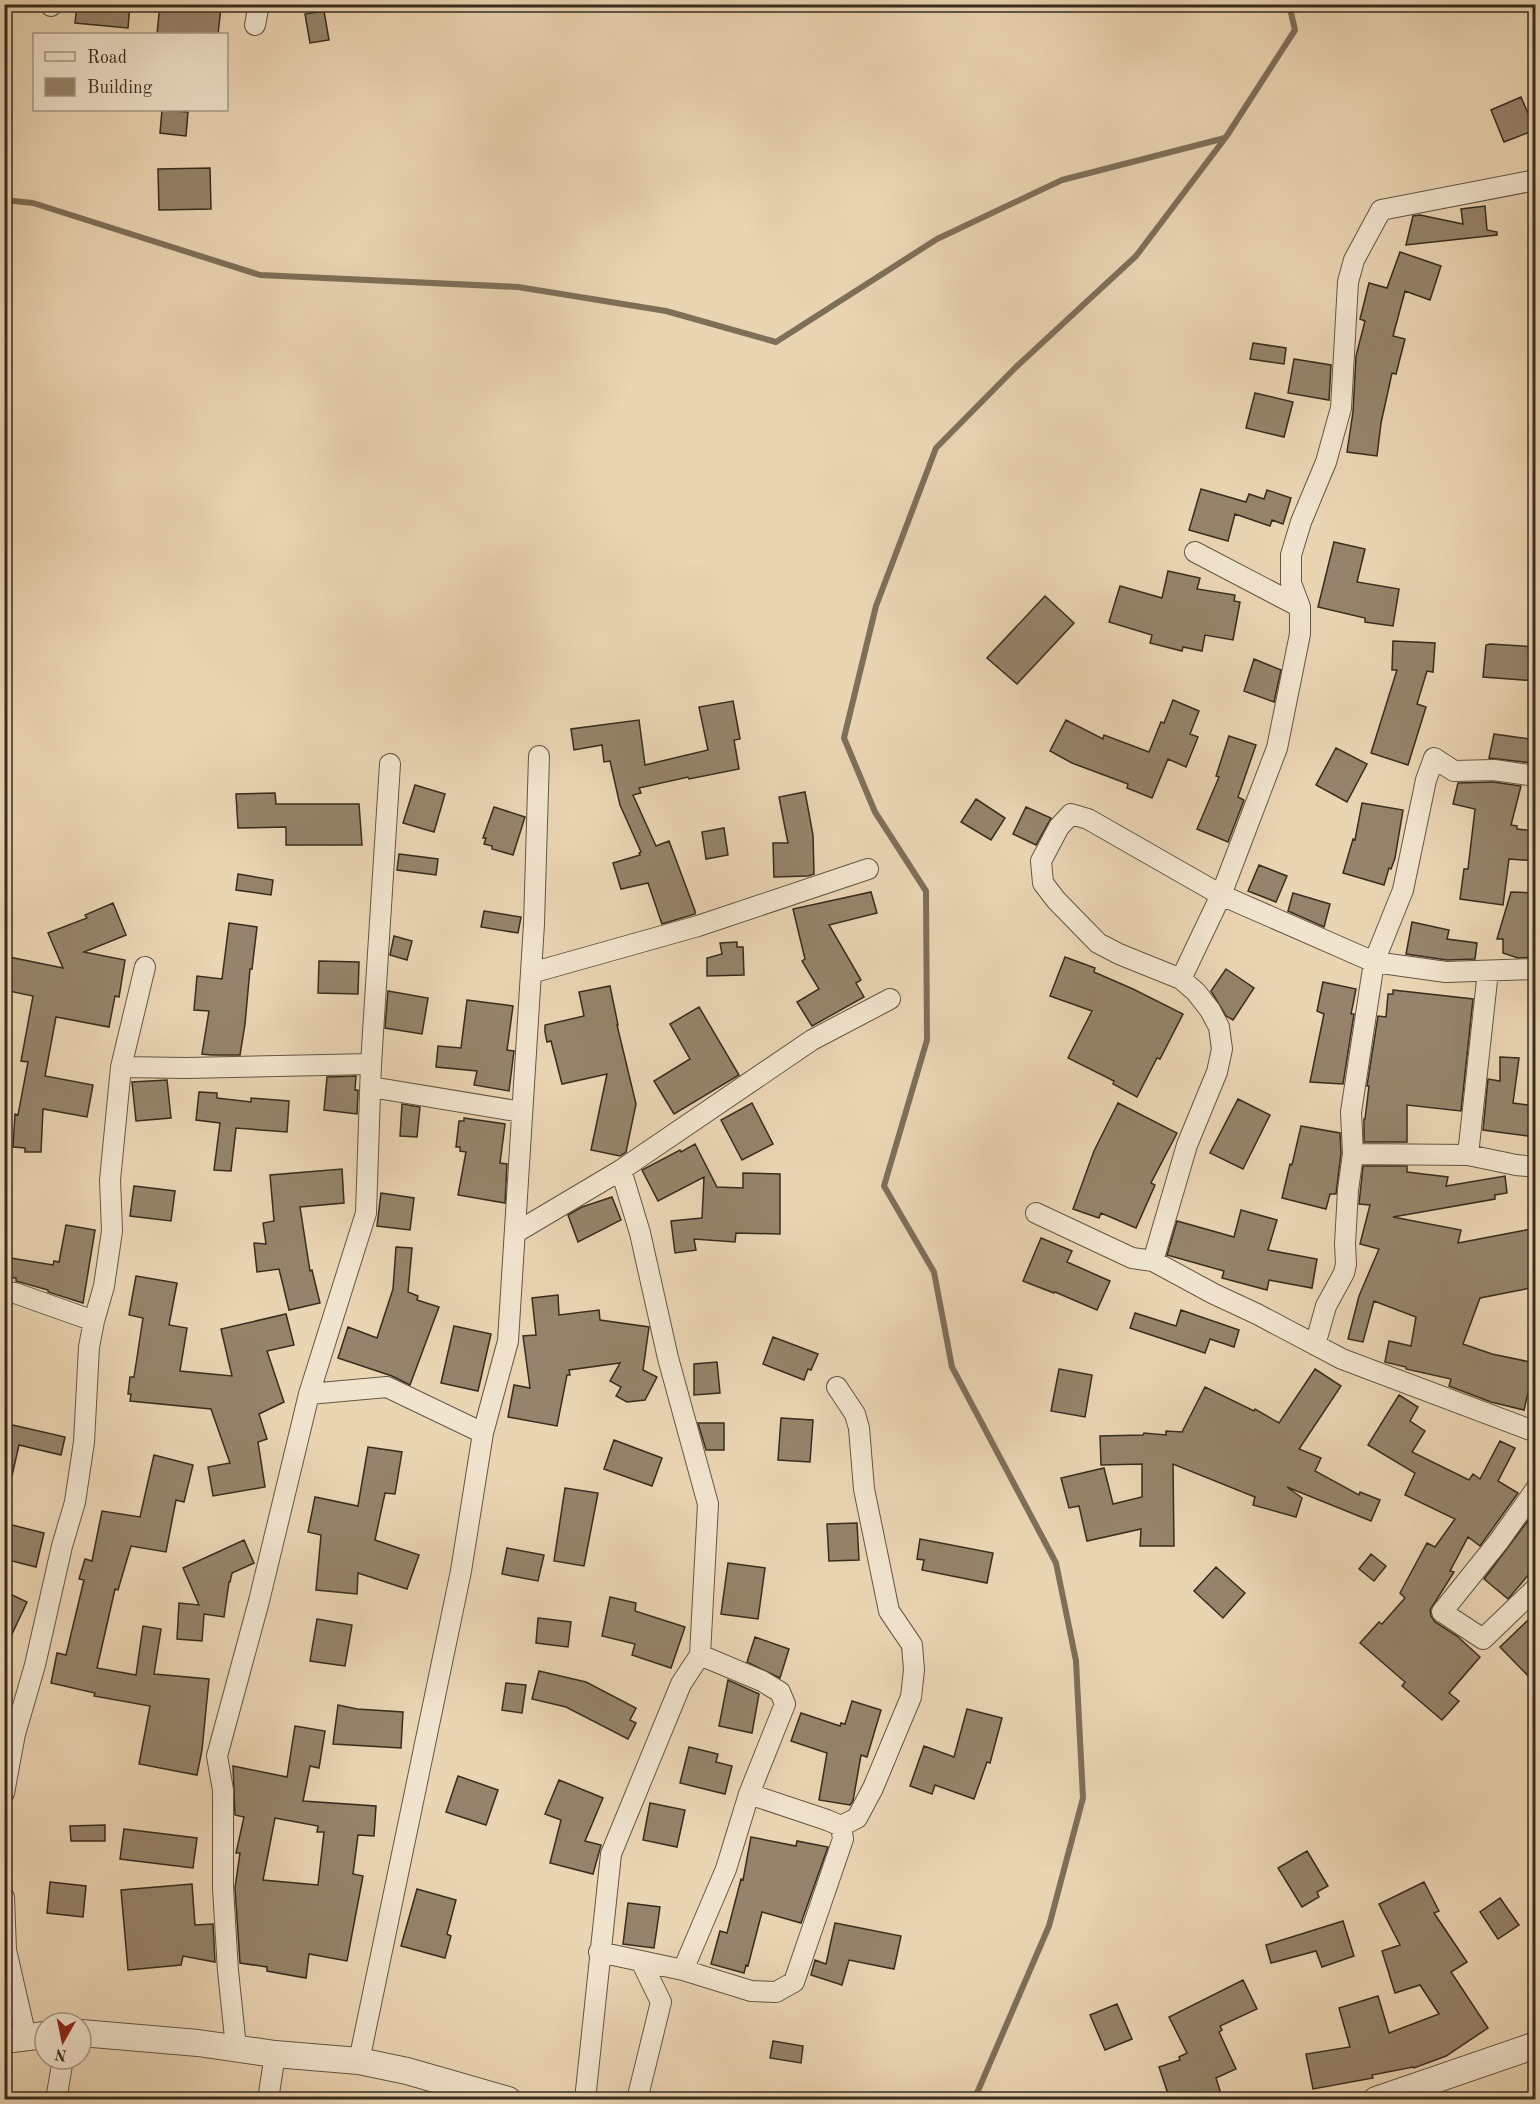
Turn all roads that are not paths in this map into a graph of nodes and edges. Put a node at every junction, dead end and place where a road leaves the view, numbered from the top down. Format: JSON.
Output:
{"nodes":[{"id":1,"x":259,"y":4,"type":"edge"},
{"id":2,"x":255,"y":25,"type":"dead end"},
{"id":3,"x":1536,"y":180,"type":"edge"},
{"id":4,"x":1195,"y":552,"type":"dead end"},
{"id":5,"x":1300,"y":607,"type":"junction"},
{"id":6,"x":539,"y":756,"type":"dead end"},
{"id":7,"x":390,"y":764,"type":"dead end"},
{"id":8,"x":1536,"y":776,"type":"edge"},
{"id":9,"x":868,"y":869,"type":"dead end"},
{"id":10,"x":1221,"y":895,"type":"junction"},
{"id":11,"x":1374,"y":962,"type":"junction"},
{"id":12,"x":145,"y":967,"type":"dead end"},
{"id":13,"x":1536,"y":969,"type":"edge"},
{"id":14,"x":1488,"y":971,"type":"junction"},
{"id":15,"x":531,"y":973,"type":"junction"},
{"id":16,"x":1181,"y":979,"type":"junction"},
{"id":17,"x":890,"y":999,"type":"dead end"},
{"id":18,"x":371,"y":1064,"type":"junction"},
{"id":19,"x":121,"y":1067,"type":"junction"},
{"id":20,"x":370,"y":1087,"type":"junction"},
{"id":21,"x":522,"y":1112,"type":"junction"},
{"id":22,"x":1353,"y":1154,"type":"junction"},
{"id":23,"x":1468,"y":1155,"type":"junction"},
{"id":24,"x":1536,"y":1167,"type":"edge"},
{"id":25,"x":621,"y":1170,"type":"junction"},
{"id":26,"x":1036,"y":1213,"type":"dead end"},
{"id":27,"x":515,"y":1233,"type":"junction"},
{"id":28,"x":1153,"y":1261,"type":"junction"},
{"id":29,"x":4,"y":1292,"type":"edge"},
{"id":30,"x":94,"y":1321,"type":"junction"},
{"id":31,"x":1315,"y":1345,"type":"junction"},
{"id":32,"x":837,"y":1387,"type":"dead end"},
{"id":33,"x":309,"y":1394,"type":"junction"},
{"id":34,"x":483,"y":1432,"type":"junction"},
{"id":35,"x":1536,"y":1432,"type":"edge"},
{"id":36,"x":1536,"y":1489,"type":"edge"},
{"id":37,"x":1536,"y":1588,"type":"edge"},
{"id":38,"x":700,"y":1655,"type":"junction"},
{"id":39,"x":4,"y":1793,"type":"edge"},
{"id":40,"x":749,"y":1794,"type":"junction"},
{"id":41,"x":841,"y":1826,"type":"junction"},
{"id":42,"x":4,"y":1897,"type":"edge"},
{"id":43,"x":599,"y":1952,"type":"junction"},
{"id":44,"x":641,"y":1960,"type":"junction"},
{"id":45,"x":683,"y":1970,"type":"junction"},
{"id":46,"x":93,"y":2034,"type":"edge"},
{"id":47,"x":25,"y":2037,"type":"edge"},
{"id":48,"x":1536,"y":2045,"type":"edge"},
{"id":49,"x":236,"y":2047,"type":"junction"},
{"id":50,"x":275,"y":2054,"type":"junction"},
{"id":51,"x":359,"y":2061,"type":"junction"},
{"id":52,"x":61,"y":2071,"type":"edge"},
{"id":53,"x":56,"y":2100,"type":"edge"},
{"id":54,"x":268,"y":2100,"type":"edge"},
{"id":55,"x":508,"y":2100,"type":"edge"},
{"id":56,"x":585,"y":2100,"type":"edge"},
{"id":57,"x":637,"y":2100,"type":"edge"},
{"id":58,"x":1376,"y":2100,"type":"edge"}],
"edges":[{"from":1,"to":2,"type":"street"},
{"from":3,"to":5,"type":"street"},
{"from":4,"to":5,"type":"street"},
{"from":5,"to":10,"type":"street"},
{"from":6,"to":15,"type":"street"},
{"from":7,"to":18,"type":"street"},
{"from":8,"to":11,"type":"street"},
{"from":9,"to":15,"type":"street"},
{"from":10,"to":11,"type":"street"},
{"from":10,"to":16,"type":"street"},
{"from":10,"to":16,"type":"street"},
{"from":11,"to":14,"type":"street"},
{"from":11,"to":22,"type":"street"},
{"from":12,"to":19,"type":"street"},
{"from":13,"to":14,"type":"street"},
{"from":14,"to":23,"type":"street"},
{"from":15,"to":21,"type":"street"},
{"from":16,"to":28,"type":"street"},
{"from":17,"to":25,"type":"street"},
{"from":18,"to":19,"type":"street"},
{"from":18,"to":20,"type":"street"},
{"from":19,"to":30,"type":"street"},
{"from":20,"to":21,"type":"street"},
{"from":20,"to":33,"type":"street"},
{"from":21,"to":27,"type":"street"},
{"from":22,"to":23,"type":"street"},
{"from":22,"to":31,"type":"street"},
{"from":23,"to":24,"type":"street"},
{"from":25,"to":27,"type":"street"},
{"from":25,"to":38,"type":"street"},
{"from":26,"to":28,"type":"street"},
{"from":27,"to":34,"type":"street"},
{"from":28,"to":31,"type":"street"},
{"from":29,"to":30,"type":"street"},
{"from":30,"to":39,"type":"street"},
{"from":31,"to":35,"type":"street"},
{"from":32,"to":41,"type":"street"},
{"from":33,"to":34,"type":"street"},
{"from":33,"to":49,"type":"street"},
{"from":34,"to":51,"type":"street"},
{"from":36,"to":37,"type":"street"},
{"from":38,"to":40,"type":"street"},
{"from":38,"to":43,"type":"street"},
{"from":40,"to":41,"type":"street"},
{"from":40,"to":45,"type":"street"},
{"from":41,"to":45,"type":"street"},
{"from":42,"to":47,"type":"street"},
{"from":43,"to":44,"type":"street"},
{"from":43,"to":56,"type":"street"},
{"from":44,"to":45,"type":"street"},
{"from":44,"to":57,"type":"street"},
{"from":46,"to":49,"type":"street"},
{"from":48,"to":58,"type":"street"},
{"from":49,"to":50,"type":"street"},
{"from":50,"to":51,"type":"street"},
{"from":50,"to":54,"type":"street"},
{"from":51,"to":55,"type":"street"},
{"from":52,"to":53,"type":"street"}]}
